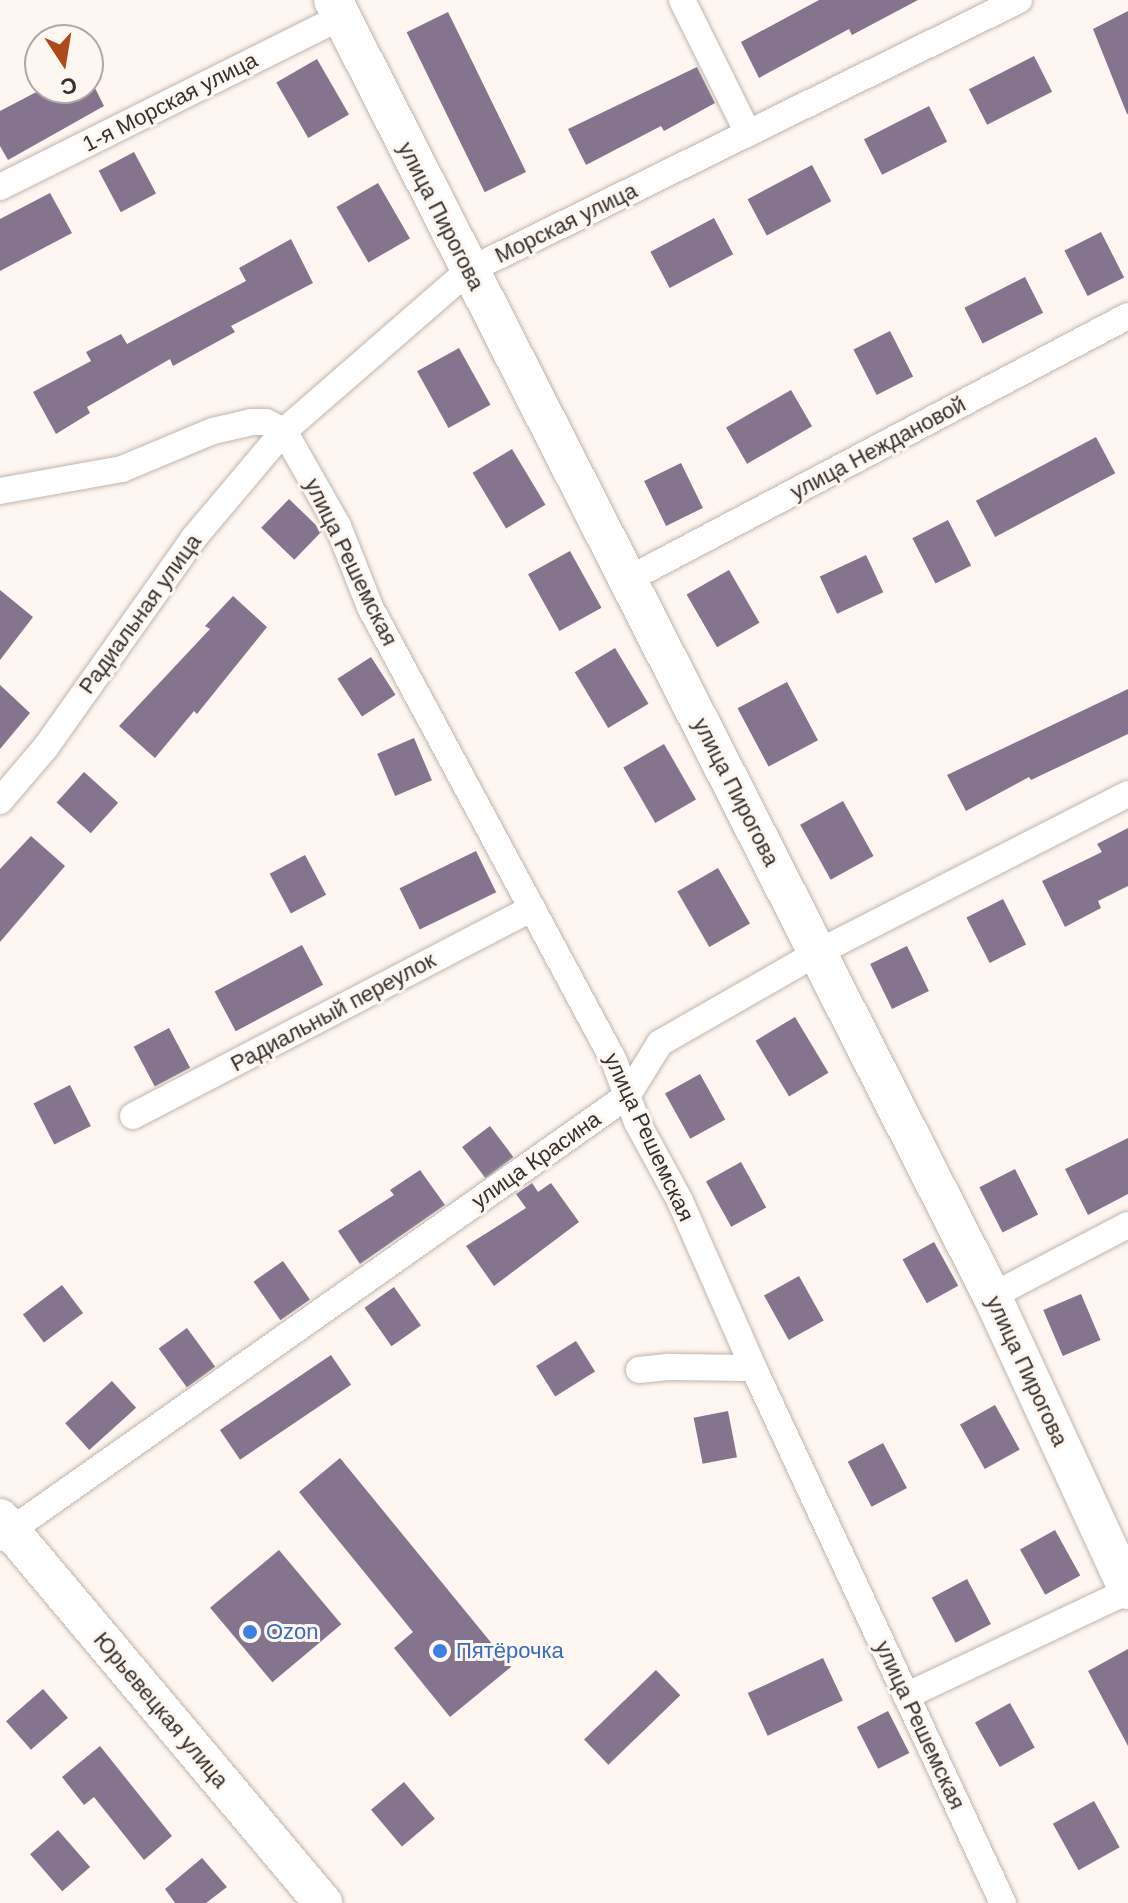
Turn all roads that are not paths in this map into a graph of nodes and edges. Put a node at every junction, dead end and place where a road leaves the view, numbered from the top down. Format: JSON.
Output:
{"nodes":[{"id":1,"x":682,"y":0,"type":"edge"},
{"id":2,"x":1019,"y":0,"type":"edge"},
{"id":3,"x":337,"y":8,"type":"edge"},
{"id":4,"x":748,"y":133,"type":"junction"},
{"id":5,"x":0,"y":187,"type":"edge"},
{"id":6,"x":468,"y":271,"type":"junction"},
{"id":7,"x":1128,"y":316,"type":"edge"},
{"id":8,"x":284,"y":431,"type":"junction"},
{"id":9,"x":0,"y":491,"type":"edge"},
{"id":10,"x":627,"y":580,"type":"junction"},
{"id":11,"x":1128,"y":794,"type":"edge"},
{"id":12,"x":0,"y":801,"type":"edge"},
{"id":13,"x":532,"y":908,"type":"junction"},
{"id":14,"x":819,"y":952,"type":"junction"},
{"id":15,"x":627,"y":1096,"type":"junction"},
{"id":16,"x":133,"y":1116,"type":"dead end"},
{"id":17,"x":1128,"y":1225,"type":"edge"},
{"id":18,"x":992,"y":1296,"type":"junction"},
{"id":19,"x":753,"y":1368,"type":"junction"},
{"id":20,"x":639,"y":1370,"type":"dead end"},
{"id":21,"x":4,"y":1529,"type":"edge"},
{"id":22,"x":1128,"y":1591,"type":"edge"},
{"id":23,"x":906,"y":1696,"type":"junction"},
{"id":24,"x":323,"y":1903,"type":"edge"},
{"id":25,"x":1003,"y":1903,"type":"edge"}],
"edges":[{"from":1,"to":4,"type":"street"},
{"from":2,"to":4,"type":"street","name":"Морская улица"},
{"from":3,"to":5,"type":"street","name":"1-я Морская улица"},
{"from":3,"to":6,"type":"street","name":"улица Пирогова"},
{"from":4,"to":6,"type":"street","name":"Морская улица"},
{"from":6,"to":8,"type":"street","name":"Морская улица"},
{"from":6,"to":10,"type":"street","name":"улица Пирогова"},
{"from":7,"to":10,"type":"street","name":"улица Неждановой"},
{"from":8,"to":9,"type":"street"},
{"from":8,"to":12,"type":"street","name":"Радиальная улица"},
{"from":8,"to":13,"type":"street","name":"улица Решемская"},
{"from":10,"to":14,"type":"street","name":"улица Пирогова"},
{"from":11,"to":14,"type":"street","name":"улица Красина"},
{"from":13,"to":15,"type":"street","name":"улица Решемская"},
{"from":13,"to":16,"type":"street","name":"Радиальный переулок"},
{"from":14,"to":15,"type":"street","name":"улица Красина"},
{"from":14,"to":18,"type":"street","name":"улица Пирогова"},
{"from":15,"to":19,"type":"street","name":"улица Решемская"},
{"from":15,"to":21,"type":"street","name":"улица Красина"},
{"from":17,"to":18,"type":"street"},
{"from":18,"to":22,"type":"street","name":"улица Пирогова"},
{"from":19,"to":20,"type":"street"},
{"from":19,"to":23,"type":"street","name":"улица Решемская"},
{"from":21,"to":24,"type":"street","name":"Юрьевецкая улица"},
{"from":22,"to":23,"type":"street"},
{"from":23,"to":25,"type":"street","name":"улица Решемская"}]}
